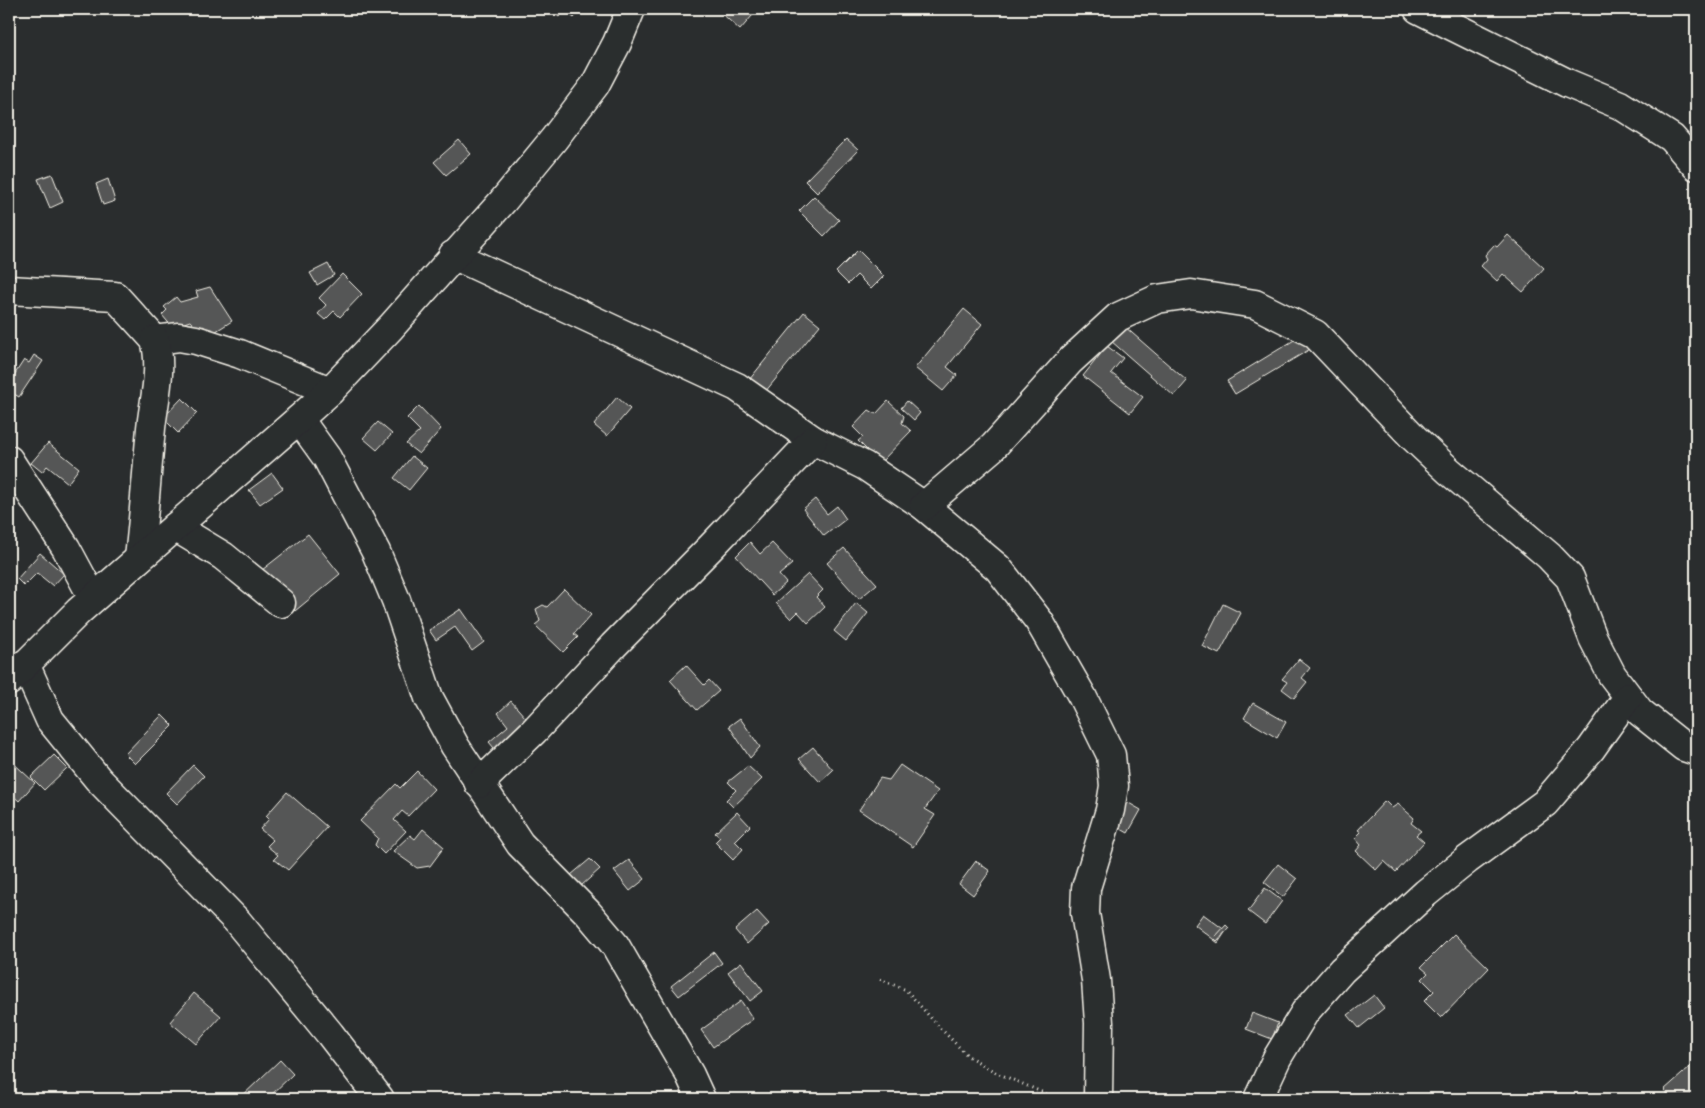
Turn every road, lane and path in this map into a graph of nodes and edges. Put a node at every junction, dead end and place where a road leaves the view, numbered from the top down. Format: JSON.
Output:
{"nodes":[{"id":1,"x":631,"y":9,"type":"edge"},
{"id":2,"x":1418,"y":9,"type":"edge"},
{"id":3,"x":1696,"y":166,"type":"edge"},
{"id":4,"x":453,"y":255,"type":"junction"},
{"id":5,"x":9,"y":290,"type":"edge"},
{"id":6,"x":155,"y":340,"type":"junction"},
{"id":7,"x":330,"y":391,"type":"junction"},
{"id":8,"x":299,"y":419,"type":"junction"},
{"id":9,"x":813,"y":440,"type":"junction"},
{"id":10,"x":9,"y":460,"type":"edge"},
{"id":11,"x":924,"y":506,"type":"junction"},
{"id":12,"x":175,"y":527,"type":"junction"},
{"id":13,"x":139,"y":558,"type":"junction"},
{"id":14,"x":93,"y":598,"type":"junction"},
{"id":15,"x":281,"y":603,"type":"dead end"},
{"id":16,"x":17,"y":672,"type":"edge"},
{"id":17,"x":1628,"y":697,"type":"junction"},
{"id":18,"x":1696,"y":751,"type":"edge"},
{"id":19,"x":479,"y":784,"type":"junction"},
{"id":20,"x":880,"y":979,"type":"dead end"},
{"id":21,"x":366,"y":1093,"type":"edge"},
{"id":22,"x":702,"y":1099,"type":"edge"},
{"id":23,"x":1058,"y":1099,"type":"edge"},
{"id":24,"x":1098,"y":1099,"type":"edge"},
{"id":25,"x":1258,"y":1099,"type":"edge"}],
"edges":[{"from":1,"to":4,"type":"street"},
{"from":2,"to":3,"type":"street"},
{"from":4,"to":7,"type":"street"},
{"from":4,"to":9,"type":"street"},
{"from":5,"to":6,"type":"street"},
{"from":6,"to":7,"type":"street"},
{"from":6,"to":13,"type":"street"},
{"from":7,"to":8,"type":"street"},
{"from":8,"to":12,"type":"street"},
{"from":8,"to":19,"type":"street"},
{"from":9,"to":11,"type":"street"},
{"from":9,"to":19,"type":"street"},
{"from":10,"to":14,"type":"street"},
{"from":11,"to":17,"type":"street"},
{"from":11,"to":24,"type":"street"},
{"from":12,"to":13,"type":"street"},
{"from":12,"to":15,"type":"street"},
{"from":13,"to":14,"type":"street"},
{"from":14,"to":16,"type":"street"},
{"from":16,"to":21,"type":"street"},
{"from":17,"to":18,"type":"street"},
{"from":17,"to":25,"type":"street"},
{"from":19,"to":22,"type":"street"},
{"from":20,"to":23,"type":"path"}]}
